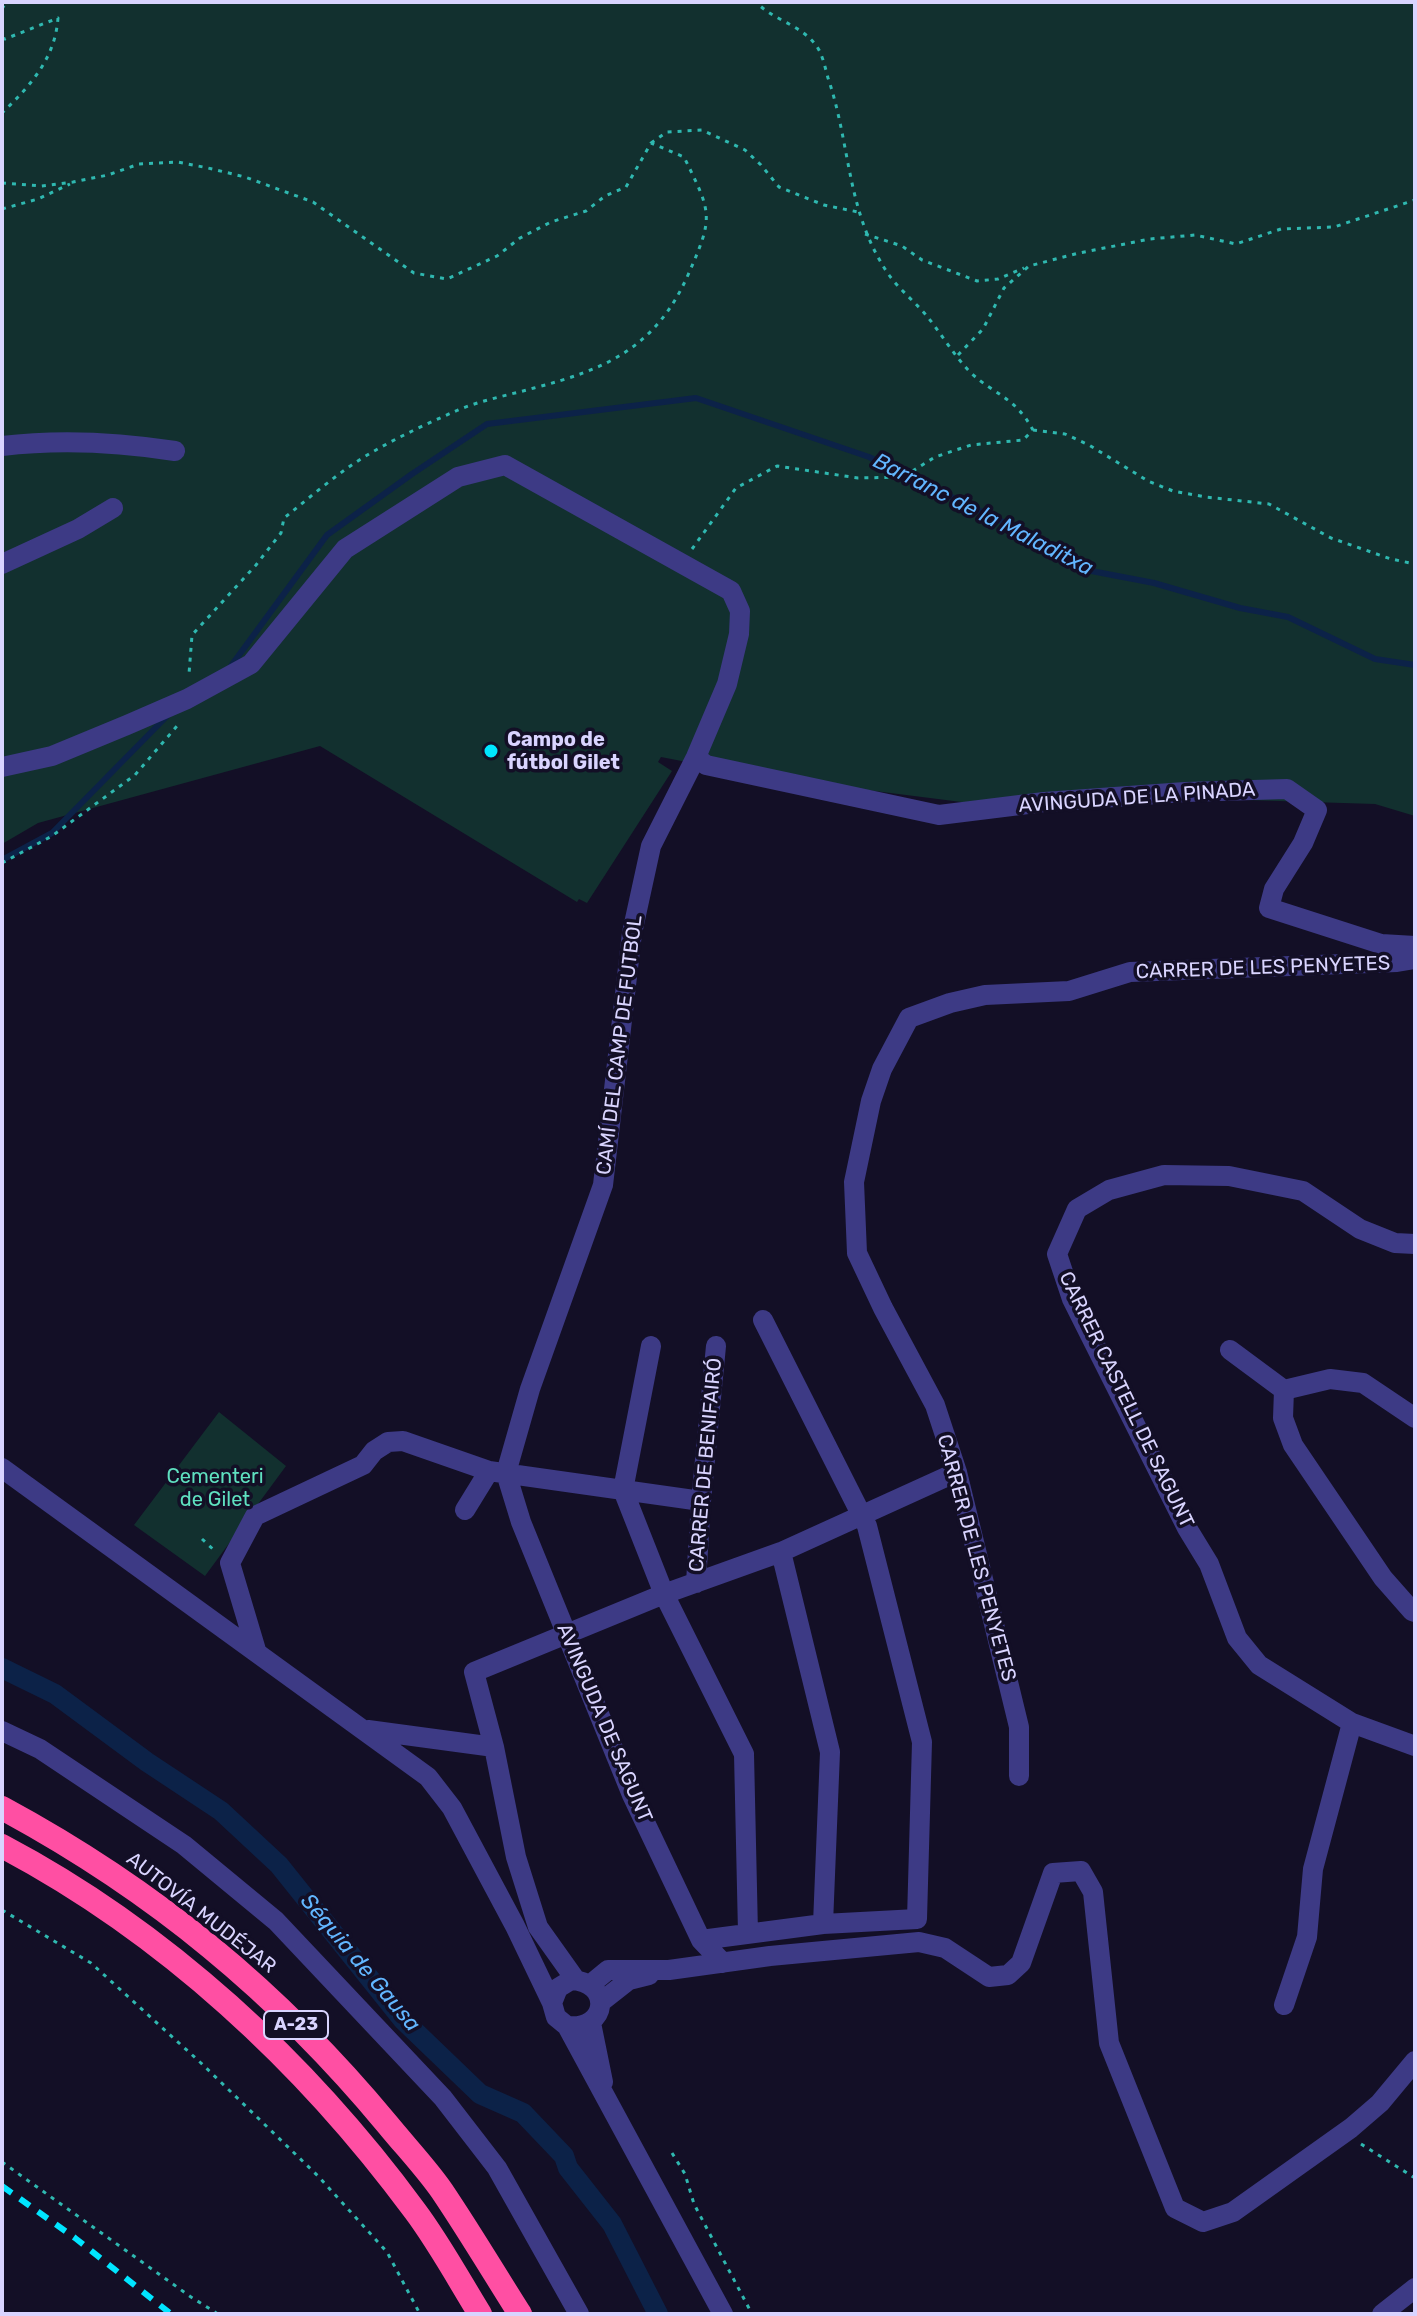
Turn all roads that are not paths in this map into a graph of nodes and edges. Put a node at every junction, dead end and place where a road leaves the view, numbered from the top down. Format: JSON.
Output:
{"nodes":[{"id":1,"x":2,"y":446,"type":"edge"},
{"id":2,"x":175,"y":451,"type":"dead end"},
{"id":3,"x":113,"y":508,"type":"dead end"},
{"id":4,"x":2,"y":564,"type":"edge"},
{"id":5,"x":696,"y":757,"type":"junction"},
{"id":6,"x":2,"y":767,"type":"edge"},
{"id":7,"x":1415,"y":946,"type":"edge"},
{"id":8,"x":1415,"y":959,"type":"edge"},
{"id":9,"x":1415,"y":1244,"type":"edge"},
{"id":10,"x":763,"y":1320,"type":"dead end"},
{"id":11,"x":651,"y":1346,"type":"dead end"},
{"id":12,"x":716,"y":1346,"type":"dead end"},
{"id":13,"x":1230,"y":1350,"type":"dead end"},
{"id":14,"x":1284,"y":1390,"type":"junction"},
{"id":15,"x":1415,"y":1418,"type":"edge"},
{"id":16,"x":2,"y":1468,"type":"edge"},
{"id":17,"x":497,"y":1472,"type":"junction"},
{"id":18,"x":957,"y":1472,"type":"junction"},
{"id":19,"x":623,"y":1490,"type":"junction"},
{"id":20,"x":701,"y":1501,"type":"junction"},
{"id":21,"x":465,"y":1510,"type":"dead end"},
{"id":22,"x":862,"y":1515,"type":"junction"},
{"id":23,"x":781,"y":1552,"type":"junction"},
{"id":24,"x":696,"y":1583,"type":"junction"},
{"id":25,"x":664,"y":1594,"type":"junction"},
{"id":26,"x":1415,"y":1612,"type":"edge"},
{"id":27,"x":566,"y":1633,"type":"junction"},
{"id":28,"x":256,"y":1650,"type":"junction"},
{"id":29,"x":1352,"y":1723,"type":"junction"},
{"id":30,"x":364,"y":1730,"type":"junction"},
{"id":31,"x":2,"y":1731,"type":"edge"},
{"id":32,"x":1415,"y":1746,"type":"edge"},
{"id":33,"x":494,"y":1747,"type":"junction"},
{"id":34,"x":1019,"y":1776,"type":"dead end"},
{"id":35,"x":2,"y":1808,"type":"edge"},
{"id":36,"x":2,"y":1846,"type":"edge"},
{"id":37,"x":823,"y":1924,"type":"junction"},
{"id":38,"x":515,"y":1926,"type":"junction"},
{"id":39,"x":748,"y":1933,"type":"junction"},
{"id":40,"x":701,"y":1940,"type":"junction"},
{"id":41,"x":723,"y":1963,"type":"junction"},
{"id":42,"x":669,"y":1970,"type":"junction"},
{"id":43,"x":579,"y":1981,"type":"junction"},
{"id":44,"x":601,"y":2002,"type":"junction"},
{"id":45,"x":552,"y":2003,"type":"junction"},
{"id":46,"x":1284,"y":2005,"type":"dead end"},
{"id":47,"x":591,"y":2023,"type":"junction"},
{"id":48,"x":567,"y":2026,"type":"junction"},
{"id":49,"x":1415,"y":2061,"type":"edge"},
{"id":50,"x":609,"y":2105,"type":"junction"},
{"id":51,"x":1415,"y":2288,"type":"edge"},
{"id":52,"x":480,"y":2314,"type":"edge"},
{"id":53,"x":520,"y":2314,"type":"edge"},
{"id":54,"x":579,"y":2314,"type":"edge"},
{"id":55,"x":723,"y":2314,"type":"edge"},
{"id":56,"x":1382,"y":2314,"type":"edge"}],
"edges":[{"from":1,"to":2,"type":"street"},
{"from":3,"to":4,"type":"street"},
{"from":5,"to":6,"type":"street","name":"CAMÍ DEL CAMP DE FUTBOL"},
{"from":5,"to":7,"type":"street","name":"AVINGUDA DE LA PINADA"},
{"from":5,"to":17,"type":"street","name":"CAMÍ DEL CAMP DE FUTBOL"},
{"from":8,"to":18,"type":"street","name":"CARRER DE LES PENYETES"},
{"from":9,"to":29,"type":"street","name":"CARRER CASTELL DE SAGUNT"},
{"from":10,"to":22,"type":"street"},
{"from":11,"to":19,"type":"street"},
{"from":12,"to":20,"type":"street","name":"CARRER DE BENIFAIRÓ"},
{"from":13,"to":14,"type":"street"},
{"from":14,"to":15,"type":"street"},
{"from":14,"to":26,"type":"street"},
{"from":16,"to":28,"type":"street"},
{"from":17,"to":19,"type":"street"},
{"from":17,"to":21,"type":"street","name":"CAMÍ DEL CAMP DE FUTBOL"},
{"from":17,"to":27,"type":"street","name":"AVINGUDA DE SAGUNT"},
{"from":17,"to":28,"type":"street"},
{"from":18,"to":22,"type":"street"},
{"from":18,"to":34,"type":"street","name":"CARRER DE LES PENYETES"},
{"from":19,"to":20,"type":"street"},
{"from":19,"to":25,"type":"street"},
{"from":20,"to":24,"type":"street","name":"CARRER DE BENIFAIRÓ"},
{"from":22,"to":23,"type":"street"},
{"from":22,"to":37,"type":"street"},
{"from":23,"to":24,"type":"street"},
{"from":23,"to":37,"type":"street"},
{"from":24,"to":25,"type":"street"},
{"from":25,"to":27,"type":"street"},
{"from":25,"to":39,"type":"street"},
{"from":27,"to":33,"type":"street"},
{"from":27,"to":40,"type":"street","name":"AVINGUDA DE SAGUNT"},
{"from":28,"to":30,"type":"street"},
{"from":29,"to":32,"type":"street","name":"CARRER CASTELL DE SAGUNT"},
{"from":29,"to":46,"type":"street"},
{"from":30,"to":33,"type":"street"},
{"from":30,"to":38,"type":"street"},
{"from":31,"to":54,"type":"street"},
{"from":33,"to":43,"type":"street"},
{"from":35,"to":53,"type":"highway","name":"AUTOVÍA MUDÉJAR","number":"A-23"},
{"from":36,"to":52,"type":"highway","number":"A-23"},
{"from":37,"to":39,"type":"street"},
{"from":38,"to":43,"type":"street"},
{"from":38,"to":45,"type":"street"},
{"from":39,"to":40,"type":"street"},
{"from":40,"to":41,"type":"street","name":"AVINGUDA DE SAGUNT"},
{"from":41,"to":42,"type":"street"},
{"from":41,"to":49,"type":"street"},
{"from":42,"to":43,"type":"street"},
{"from":42,"to":44,"type":"street"},
{"from":43,"to":44,"type":"street"},
{"from":43,"to":45,"type":"street"},
{"from":44,"to":47,"type":"street"},
{"from":45,"to":48,"type":"street"},
{"from":47,"to":48,"type":"street"},
{"from":47,"to":50,"type":"street"},
{"from":48,"to":50,"type":"street"},
{"from":50,"to":55,"type":"street"},
{"from":51,"to":56,"type":"street"}]}
